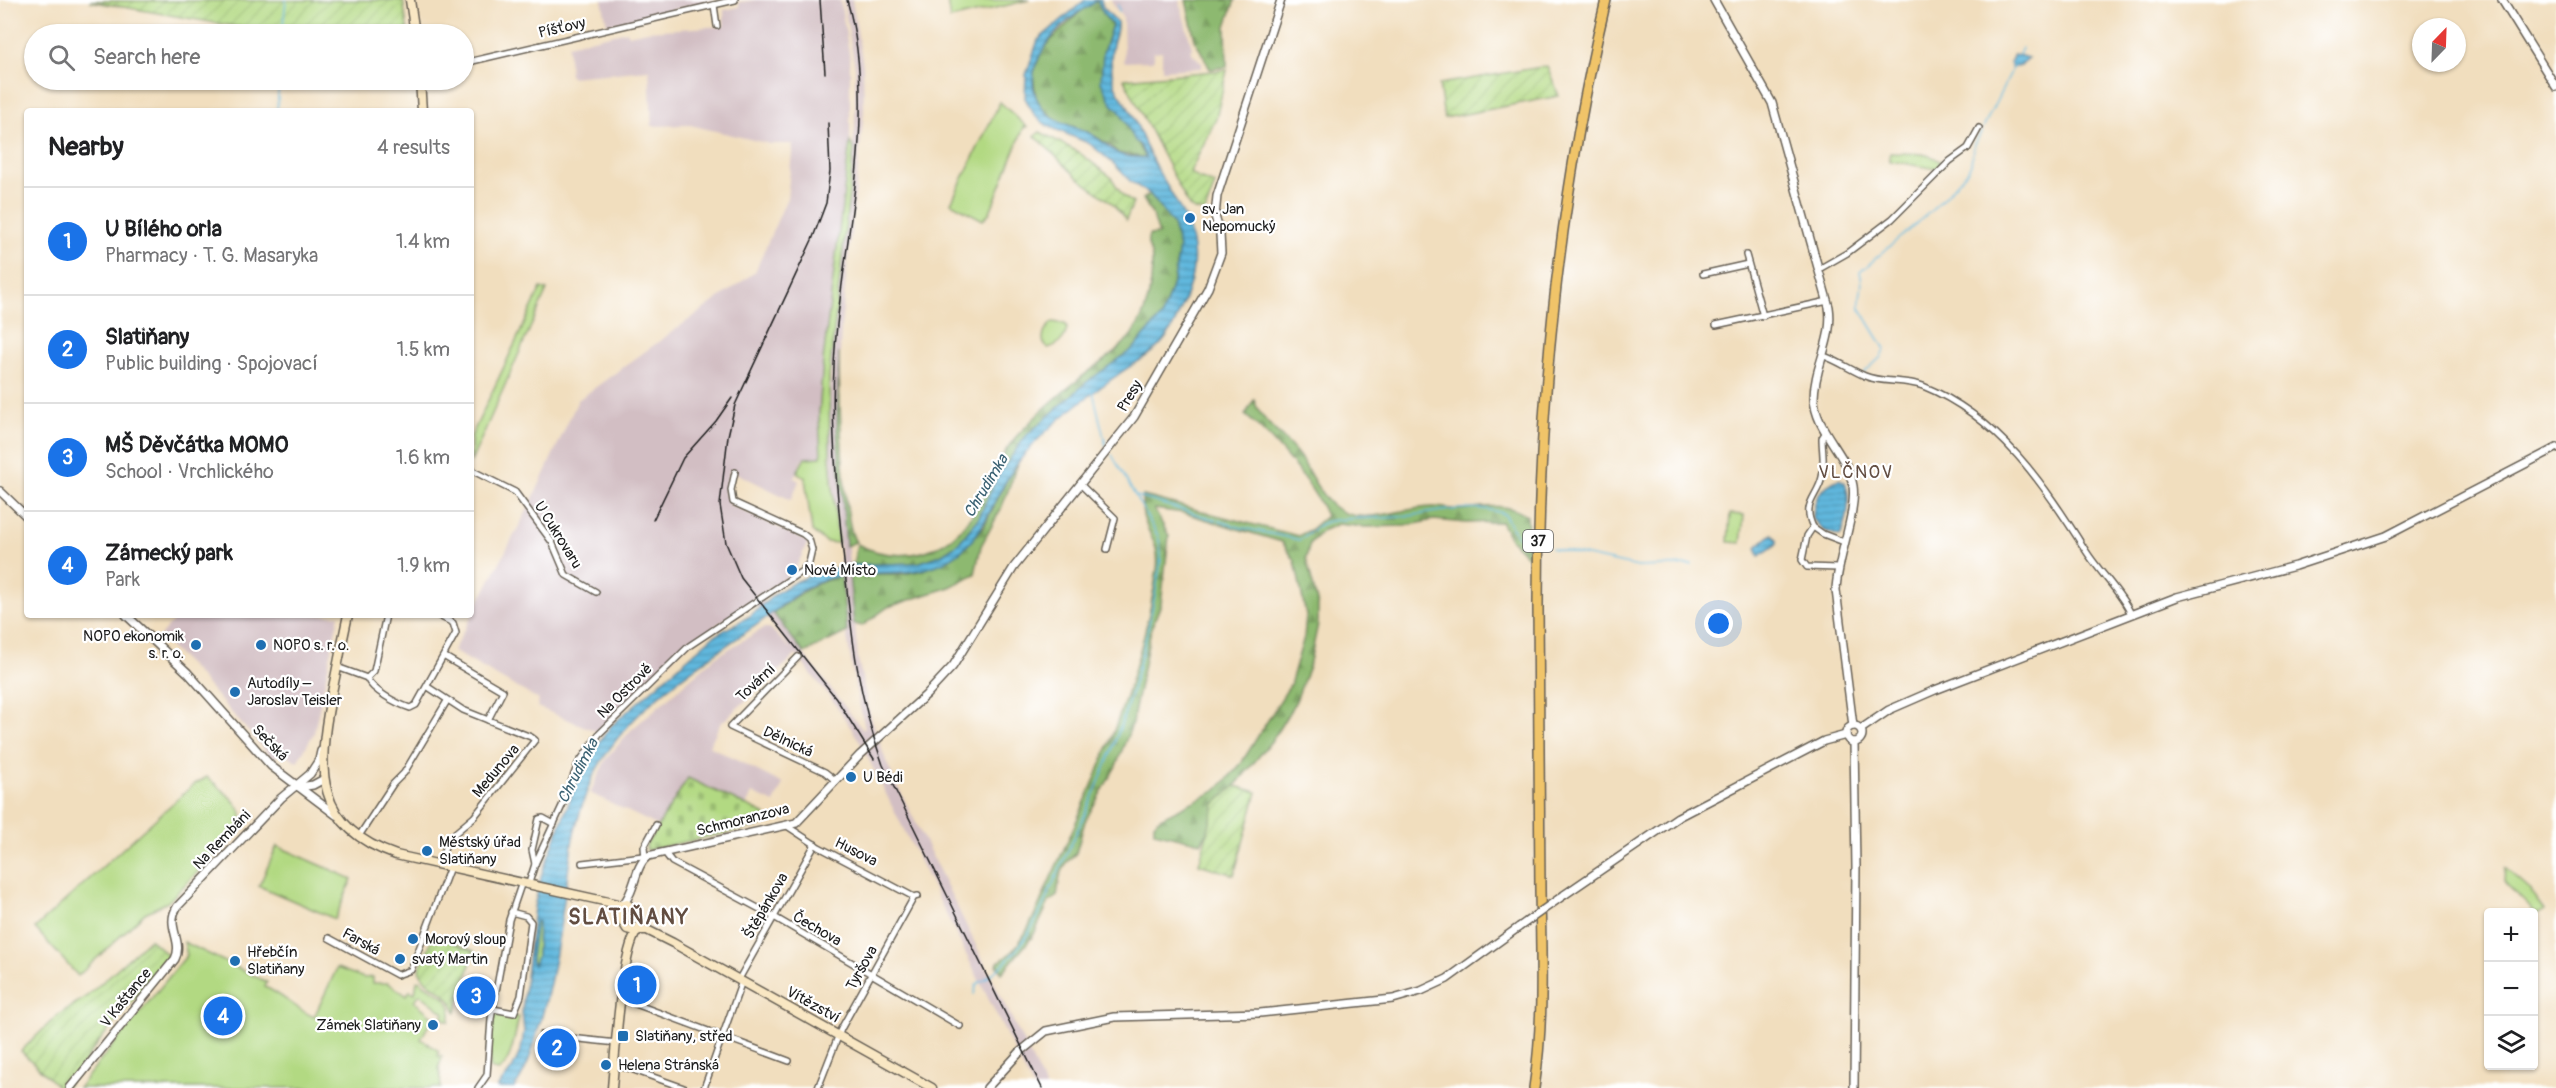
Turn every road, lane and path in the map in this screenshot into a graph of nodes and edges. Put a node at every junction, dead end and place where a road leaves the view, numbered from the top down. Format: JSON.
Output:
{"nodes":[{"id":1,"x":410,"y":0,"type":"edge"},
{"id":2,"x":735,"y":0,"type":"edge"},
{"id":3,"x":1281,"y":0,"type":"edge"},
{"id":4,"x":1606,"y":0,"type":"edge"},
{"id":5,"x":1714,"y":0,"type":"edge"},
{"id":6,"x":2502,"y":0,"type":"edge"},
{"id":7,"x":714,"y":5,"type":"junction"},
{"id":8,"x":414,"y":24,"type":"edge"},
{"id":9,"x":717,"y":26,"type":"dead end"},
{"id":10,"x":474,"y":61,"type":"edge"},
{"id":11,"x":2556,"y":87,"type":"edge"},
{"id":12,"x":421,"y":90,"type":"edge"},
{"id":13,"x":422,"y":108,"type":"edge"},
{"id":14,"x":1979,"y":128,"type":"dead end"},
{"id":15,"x":1746,"y":255,"type":"dead end"},
{"id":16,"x":1748,"y":264,"type":"junction"},
{"id":17,"x":1819,"y":269,"type":"junction"},
{"id":18,"x":1703,"y":274,"type":"dead end"},
{"id":19,"x":1828,"y":301,"type":"junction"},
{"id":20,"x":1763,"y":316,"type":"junction"},
{"id":21,"x":1716,"y":325,"type":"dead end"},
{"id":22,"x":1824,"y":356,"type":"junction"},
{"id":23,"x":1826,"y":432,"type":"junction"},
{"id":24,"x":2556,"y":448,"type":"edge"},
{"id":25,"x":474,"y":472,"type":"edge"},
{"id":26,"x":735,"y":472,"type":"dead end"},
{"id":27,"x":1080,"y":484,"type":"junction"},
{"id":28,"x":0,"y":491,"type":"edge"},
{"id":29,"x":24,"y":513,"type":"edge"},
{"id":30,"x":1813,"y":527,"type":"junction"},
{"id":31,"x":1844,"y":542,"type":"junction"},
{"id":32,"x":1107,"y":549,"type":"dead end"},
{"id":33,"x":1838,"y":568,"type":"junction"},
{"id":34,"x":596,"y":592,"type":"dead end"},
{"id":35,"x":2132,"y":614,"type":"junction"},
{"id":36,"x":129,"y":618,"type":"edge"},
{"id":37,"x":347,"y":618,"type":"edge"},
{"id":38,"x":385,"y":618,"type":"edge"},
{"id":39,"x":444,"y":618,"type":"edge"},
{"id":40,"x":445,"y":657,"type":"junction"},
{"id":41,"x":798,"y":657,"type":"dead end"},
{"id":42,"x":338,"y":667,"type":"junction"},
{"id":43,"x":367,"y":678,"type":"junction"},
{"id":44,"x":428,"y":687,"type":"junction"},
{"id":45,"x":447,"y":701,"type":"junction"},
{"id":46,"x":488,"y":720,"type":"junction"},
{"id":47,"x":1853,"y":726,"type":"junction"},
{"id":48,"x":729,"y":727,"type":"joint"},
{"id":49,"x":1861,"y":729,"type":"junction"},
{"id":50,"x":1846,"y":735,"type":"junction"},
{"id":51,"x":875,"y":742,"type":"joint"},
{"id":52,"x":1854,"y":742,"type":"junction"},
{"id":53,"x":322,"y":745,"type":"junction"},
{"id":54,"x":306,"y":777,"type":"junction"},
{"id":55,"x":324,"y":779,"type":"junction"},
{"id":56,"x":836,"y":781,"type":"junction"},
{"id":57,"x":298,"y":786,"type":"junction"},
{"id":58,"x":554,"y":824,"type":"junction"},
{"id":59,"x":656,"y":825,"type":"dead end"},
{"id":60,"x":787,"y":826,"type":"junction"},
{"id":61,"x":356,"y":833,"type":"junction"},
{"id":62,"x":815,"y":844,"type":"junction"},
{"id":63,"x":664,"y":853,"type":"junction"},
{"id":64,"x":644,"y":857,"type":"junction"},
{"id":65,"x":582,"y":863,"type":"dead end"},
{"id":66,"x":535,"y":864,"type":"junction"},
{"id":67,"x":439,"y":865,"type":"junction"},
{"id":68,"x":450,"y":867,"type":"junction"},
{"id":69,"x":636,"y":880,"type":"junction"},
{"id":70,"x":528,"y":883,"type":"junction"},
{"id":71,"x":916,"y":896,"type":"joint"},
{"id":72,"x":585,"y":897,"type":"junction"},
{"id":73,"x":623,"y":904,"type":"junction"},
{"id":74,"x":511,"y":912,"type":"junction"},
{"id":75,"x":618,"y":915,"type":"junction"},
{"id":76,"x":636,"y":915,"type":"junction"},
{"id":77,"x":172,"y":917,"type":"joint"},
{"id":78,"x":774,"y":917,"type":"junction"},
{"id":79,"x":624,"y":924,"type":"junction"},
{"id":80,"x":637,"y":930,"type":"junction"},
{"id":81,"x":328,"y":938,"type":"dead end"},
{"id":82,"x":680,"y":946,"type":"junction"},
{"id":83,"x":626,"y":966,"type":"junction"},
{"id":84,"x":871,"y":975,"type":"junction"},
{"id":85,"x":740,"y":980,"type":"junction"},
{"id":86,"x":622,"y":999,"type":"junction"},
{"id":87,"x":493,"y":1009,"type":"junction"},
{"id":88,"x":960,"y":1026,"type":"dead end"},
{"id":89,"x":542,"y":1035,"type":"dead end"},
{"id":90,"x":722,"y":1035,"type":"junction"},
{"id":91,"x":838,"y":1035,"type":"junction"},
{"id":92,"x":617,"y":1043,"type":"junction"},
{"id":93,"x":789,"y":1061,"type":"dead end"},
{"id":94,"x":614,"y":1065,"type":"junction"},
{"id":95,"x":70,"y":1088,"type":"edge"},
{"id":96,"x":478,"y":1088,"type":"edge"},
{"id":97,"x":612,"y":1088,"type":"edge"},
{"id":98,"x":684,"y":1088,"type":"edge"},
{"id":99,"x":704,"y":1088,"type":"edge"},
{"id":100,"x":818,"y":1088,"type":"edge"},
{"id":101,"x":932,"y":1088,"type":"edge"},
{"id":102,"x":987,"y":1088,"type":"edge"},
{"id":103,"x":1534,"y":1088,"type":"edge"},
{"id":104,"x":1854,"y":1088,"type":"edge"}],
"edges":[{"from":1,"to":8,"type":"main road"},
{"from":2,"to":7,"type":"street","name":"Píšťovy"},
{"from":3,"to":27,"type":"street","name":"Presy"},
{"from":4,"to":103,"type":"main road","number":"37"},
{"from":5,"to":17,"type":"street"},
{"from":6,"to":11,"type":"street"},
{"from":7,"to":9,"type":"street"},
{"from":7,"to":10,"type":"street","name":"Píšťovy"},
{"from":12,"to":13,"type":"main road"},
{"from":14,"to":17,"type":"street"},
{"from":15,"to":16,"type":"street"},
{"from":16,"to":18,"type":"street"},
{"from":16,"to":20,"type":"street"},
{"from":17,"to":19,"type":"street"},
{"from":19,"to":20,"type":"street"},
{"from":19,"to":22,"type":"street"},
{"from":20,"to":21,"type":"street"},
{"from":22,"to":23,"type":"street"},
{"from":22,"to":35,"type":"street"},
{"from":23,"to":30,"type":"street"},
{"from":23,"to":31,"type":"street"},
{"from":24,"to":35,"type":"street"},
{"from":25,"to":34,"type":"street","name":"U Cukrovaru"},
{"from":26,"to":58,"type":"street","name":"Na Ostrově"},
{"from":27,"to":32,"type":"street"},
{"from":27,"to":51,"type":"street","name":"Presy"},
{"from":28,"to":29,"type":"street"},
{"from":30,"to":31,"type":"street"},
{"from":30,"to":33,"type":"street"},
{"from":31,"to":33,"type":"street"},
{"from":33,"to":47,"type":"street"},
{"from":35,"to":49,"type":"street"},
{"from":36,"to":57,"type":"street","name":"Sečská"},
{"from":37,"to":42,"type":"main road"},
{"from":38,"to":43,"type":"street"},
{"from":39,"to":40,"type":"street"},
{"from":40,"to":44,"type":"street"},
{"from":40,"to":46,"type":"street"},
{"from":41,"to":48,"type":"street","name":"Tovární"},
{"from":42,"to":43,"type":"street"},
{"from":42,"to":53,"type":"main road"},
{"from":43,"to":44,"type":"street"},
{"from":44,"to":45,"type":"street","name":"Medunova"},
{"from":45,"to":46,"type":"street","name":"Medunova"},
{"from":45,"to":61,"type":"street"},
{"from":46,"to":67,"type":"street","name":"Medunova"},
{"from":47,"to":49,"type":"street"},
{"from":47,"to":50,"type":"street"},
{"from":48,"to":56,"type":"street","name":"Dělnická"},
{"from":49,"to":52,"type":"street"},
{"from":50,"to":52,"type":"street"},
{"from":50,"to":102,"type":"street","bridge":true},
{"from":51,"to":56,"type":"street","name":"Schmoranzova"},
{"from":52,"to":104,"type":"street"},
{"from":53,"to":54,"type":"street"},
{"from":53,"to":55,"type":"main road"},
{"from":54,"to":55,"type":"street"},
{"from":54,"to":57,"type":"street"},
{"from":55,"to":57,"type":"street"},
{"from":55,"to":61,"type":"main road"},
{"from":56,"to":60,"type":"street","name":"Schmoranzova"},
{"from":57,"to":61,"type":"street","name":"Sečská"},
{"from":57,"to":77,"type":"street","name":"Na Rembáni"},
{"from":58,"to":66,"type":"street","name":"Na Ostrově"},
{"from":58,"to":66,"type":"street","name":"Na Ostrově"},
{"from":59,"to":64,"type":"street"},
{"from":60,"to":62,"type":"street","name":"Husova"},
{"from":60,"to":63,"type":"street","name":"Schmoranzova"},
{"from":61,"to":67,"type":"main road"},
{"from":62,"to":71,"type":"street","name":"Husova"},
{"from":62,"to":78,"type":"street","name":"Štěpánkova"},
{"from":63,"to":64,"type":"street","name":"Schmoranzova"},
{"from":63,"to":78,"type":"street","name":"Čechova"},
{"from":64,"to":65,"type":"street"},
{"from":64,"to":69,"type":"street"},
{"from":66,"to":70,"type":"street","name":"Na Ostrově"},
{"from":67,"to":68,"type":"main road"},
{"from":68,"to":70,"type":"main road"},
{"from":68,"to":81,"type":"street","name":"Farská"},
{"from":69,"to":73,"type":"street"},
{"from":69,"to":76,"type":"street"},
{"from":70,"to":72,"type":"main road"},
{"from":70,"to":74,"type":"street","name":"Na Ostrově"},
{"from":71,"to":84,"type":"street","name":"Tyršova"},
{"from":72,"to":73,"type":"main road"},
{"from":72,"to":75,"type":"main road"},
{"from":73,"to":75,"type":"main road"},
{"from":73,"to":76,"type":"main road","name":"Vítězství"},
{"from":74,"to":87,"type":"street","name":"Na Ostrově"},
{"from":74,"to":87,"type":"street"},
{"from":75,"to":79,"type":"main road"},
{"from":76,"to":80,"type":"main road"},
{"from":76,"to":82,"type":"main road","name":"Vítězství"},
{"from":77,"to":95,"type":"street","name":"V Kaštance"},
{"from":78,"to":84,"type":"street","name":"Čechova"},
{"from":78,"to":85,"type":"street","name":"Štěpánkova"},
{"from":79,"to":80,"type":"main road","name":"Vítězství"},
{"from":79,"to":83,"type":"main road"},
{"from":80,"to":82,"type":"main road","name":"Vítězství"},
{"from":80,"to":83,"type":"main road"},
{"from":82,"to":85,"type":"main road","name":"Vítězství"},
{"from":83,"to":86,"type":"main road"},
{"from":84,"to":88,"type":"street","name":"Čechova"},
{"from":84,"to":91,"type":"street","name":"Tyršova"},
{"from":85,"to":90,"type":"street","name":"Štěpánkova"},
{"from":85,"to":91,"type":"main road","name":"Vítězství"},
{"from":86,"to":90,"type":"street"},
{"from":86,"to":92,"type":"main road"},
{"from":87,"to":96,"type":"street","name":"Na Ostrově"},
{"from":89,"to":92,"type":"street"},
{"from":90,"to":93,"type":"street"},
{"from":90,"to":99,"type":"street","name":"Štěpánkova"},
{"from":91,"to":100,"type":"street","name":"Tyršova"},
{"from":91,"to":101,"type":"main road","name":"Vítězství"},
{"from":92,"to":94,"type":"main road"},
{"from":94,"to":97,"type":"main road"},
{"from":94,"to":98,"type":"street"}]}
